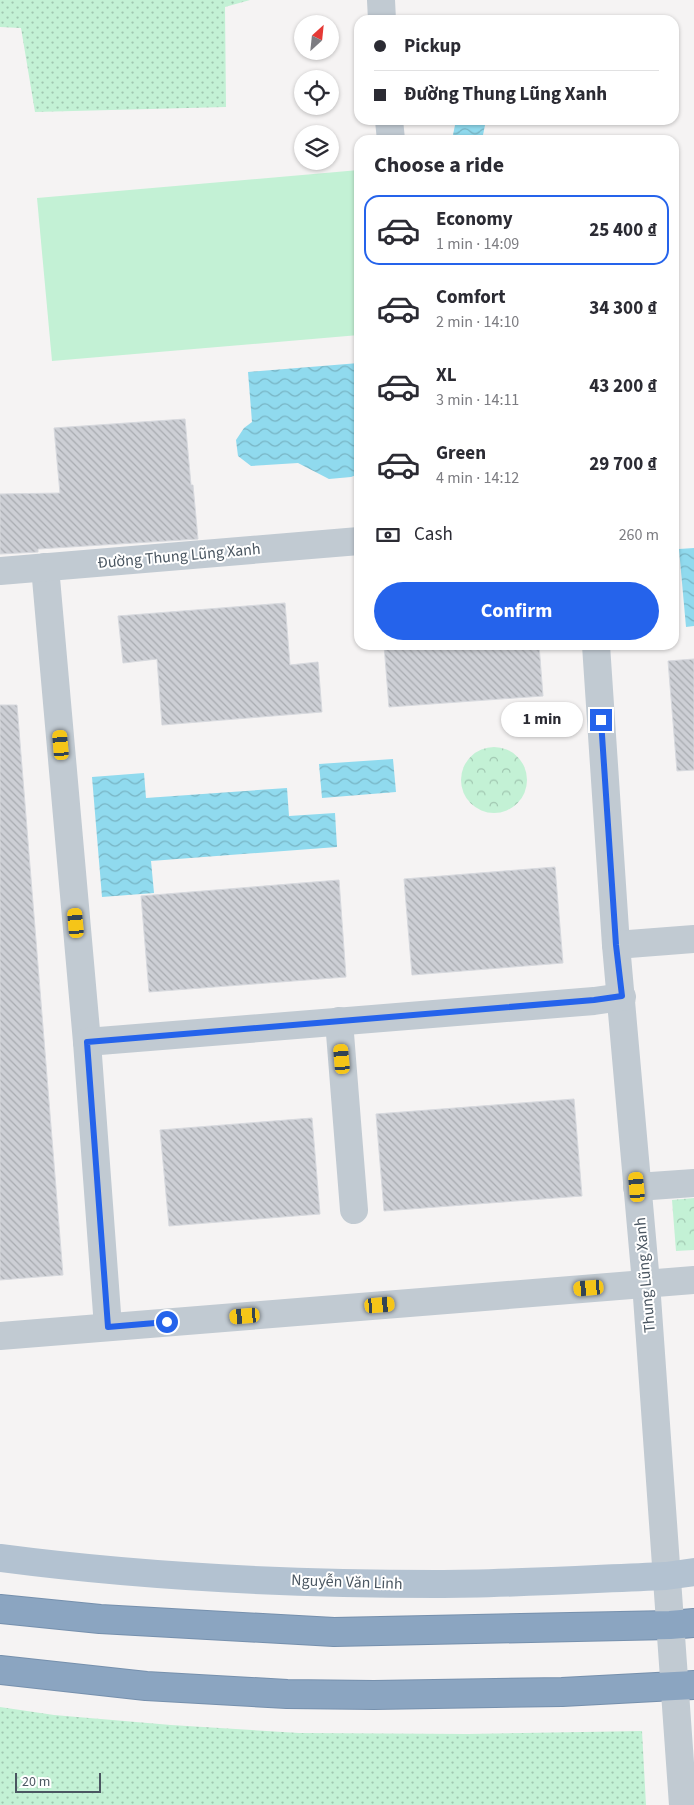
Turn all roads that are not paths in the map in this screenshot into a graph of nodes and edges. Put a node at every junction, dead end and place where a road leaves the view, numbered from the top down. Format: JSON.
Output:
{"nodes":[{"id":1,"x":381,"y":0,"type":"edge"},
{"id":2,"x":382,"y":15,"type":"edge"},
{"id":3,"x":354,"y":541,"type":"edge"},
{"id":4,"x":45,"y":567,"type":"junction"},
{"id":5,"x":0,"y":571,"type":"edge"},
{"id":6,"x":596,"y":650,"type":"edge"},
{"id":7,"x":694,"y":939,"type":"edge"},
{"id":8,"x":616,"y":945,"type":"junction"},
{"id":9,"x":622,"y":996,"type":"junction"},
{"id":10,"x":339,"y":1021,"type":"junction"},
{"id":11,"x":87,"y":1042,"type":"junction"},
{"id":12,"x":694,"y":1183,"type":"edge"},
{"id":13,"x":637,"y":1187,"type":"junction"},
{"id":14,"x":354,"y":1210,"type":"dead end"},
{"id":15,"x":694,"y":1280,"type":"edge"},
{"id":16,"x":646,"y":1283,"type":"junction"},
{"id":17,"x":108,"y":1327,"type":"junction"},
{"id":18,"x":0,"y":1336,"type":"edge"},
{"id":19,"x":0,"y":1558,"type":"edge"},
{"id":20,"x":694,"y":1572,"type":"edge"},
{"id":21,"x":666,"y":1576,"type":"junction"},
{"id":22,"x":0,"y":1609,"type":"edge"},
{"id":23,"x":682,"y":1624,"type":"edge"},
{"id":24,"x":0,"y":1670,"type":"edge"},
{"id":25,"x":684,"y":1686,"type":"edge"},
{"id":26,"x":682,"y":1805,"type":"edge"}],
"edges":[{"from":1,"to":2,"type":"street"},
{"from":3,"to":4,"type":"street","name":"Đường Thung Lũng Xanh"},
{"from":4,"to":5,"type":"street","name":"Đường Thung Lũng Xanh"},
{"from":4,"to":11,"type":"street"},
{"from":6,"to":8,"type":"street"},
{"from":7,"to":8,"type":"street"},
{"from":8,"to":9,"type":"street","name":"Thung Lũng Xanh"},
{"from":9,"to":10,"type":"street"},
{"from":9,"to":13,"type":"street","name":"Thung Lũng Xanh"},
{"from":10,"to":11,"type":"street"},
{"from":10,"to":14,"type":"street"},
{"from":11,"to":17,"type":"street"},
{"from":12,"to":13,"type":"street"},
{"from":13,"to":16,"type":"street","name":"Thung Lũng Xanh"},
{"from":15,"to":16,"type":"street"},
{"from":16,"to":17,"type":"street"},
{"from":16,"to":21,"type":"street","name":"Thung Lũng Xanh"},
{"from":17,"to":18,"type":"street"},
{"from":19,"to":21,"type":"main road","name":"Nguyễn Văn Linh"},
{"from":20,"to":21,"type":"main road","name":"Nguyễn Văn Linh"},
{"from":21,"to":23,"type":"street","name":"Thung Lũng Xanh"},
{"from":22,"to":23,"type":"highway"},
{"from":23,"to":25,"type":"street","name":"Thung Lũng Xanh"},
{"from":24,"to":25,"type":"highway"},
{"from":25,"to":26,"type":"street","name":"Thung Lũng Xanh"}]}
